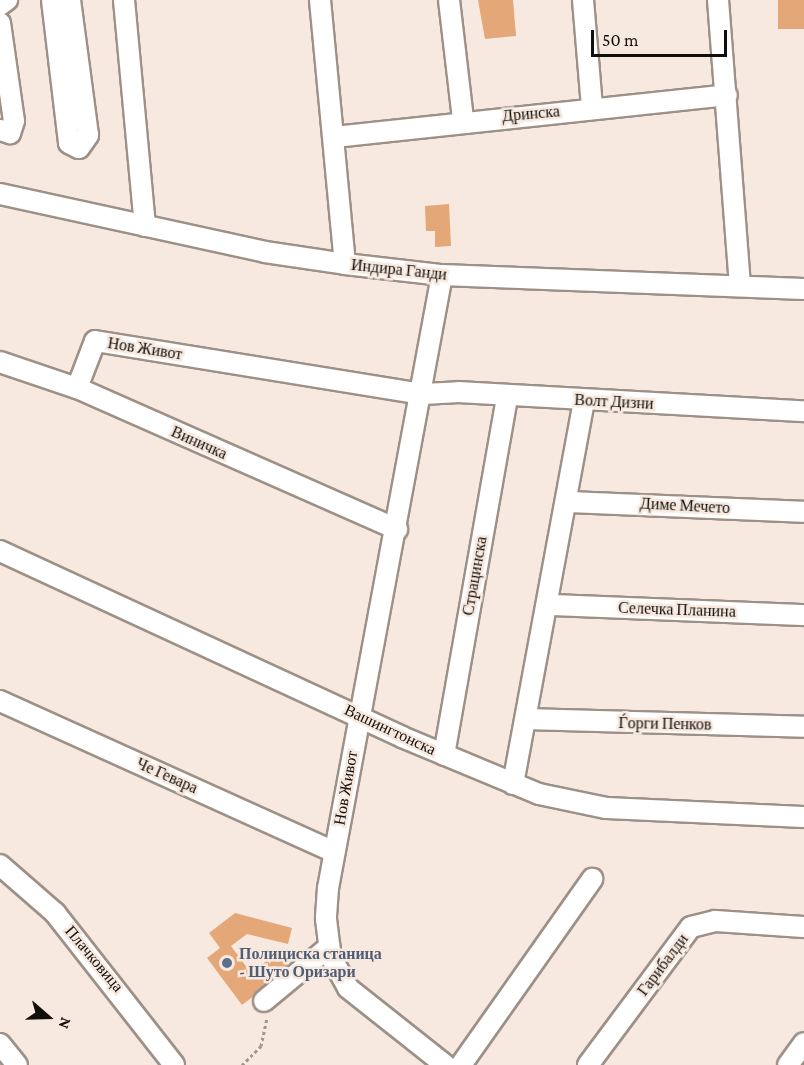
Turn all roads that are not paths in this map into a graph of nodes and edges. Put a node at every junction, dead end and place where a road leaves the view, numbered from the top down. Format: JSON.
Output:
{"nodes":[{"id":1,"x":7,"y":0,"type":"edge"},
{"id":2,"x":52,"y":0,"type":"edge"},
{"id":3,"x":70,"y":0,"type":"edge"},
{"id":4,"x":124,"y":0,"type":"edge"},
{"id":5,"x":320,"y":0,"type":"edge"},
{"id":6,"x":449,"y":0,"type":"edge"},
{"id":7,"x":583,"y":0,"type":"edge"},
{"id":8,"x":718,"y":0,"type":"edge"},
{"id":9,"x":0,"y":5,"type":"edge"},
{"id":10,"x":0,"y":23,"type":"edge"},
{"id":11,"x":727,"y":95,"type":"junction"},
{"id":12,"x":592,"y":108,"type":"junction"},
{"id":13,"x":463,"y":120,"type":"junction"},
{"id":14,"x":0,"y":129,"type":"edge"},
{"id":15,"x":335,"y":137,"type":"junction"},
{"id":16,"x":0,"y":194,"type":"edge"},
{"id":17,"x":145,"y":226,"type":"junction"},
{"id":18,"x":345,"y":264,"type":"junction"},
{"id":19,"x":442,"y":275,"type":"junction"},
{"id":20,"x":740,"y":285,"type":"junction"},
{"id":21,"x":804,"y":289,"type":"edge"},
{"id":22,"x":0,"y":362,"type":"edge"},
{"id":23,"x":77,"y":388,"type":"junction"},
{"id":24,"x":423,"y":394,"type":"junction"},
{"id":25,"x":507,"y":397,"type":"junction"},
{"id":26,"x":584,"y":401,"type":"junction"},
{"id":27,"x":804,"y":411,"type":"edge"},
{"id":28,"x":567,"y":502,"type":"junction"},
{"id":29,"x":804,"y":512,"type":"edge"},
{"id":30,"x":397,"y":529,"type":"junction"},
{"id":31,"x":0,"y":551,"type":"edge"},
{"id":32,"x":550,"y":605,"type":"junction"},
{"id":33,"x":804,"y":615,"type":"edge"},
{"id":34,"x":0,"y":701,"type":"edge"},
{"id":35,"x":360,"y":716,"type":"junction"},
{"id":36,"x":526,"y":718,"type":"junction"},
{"id":37,"x":804,"y":726,"type":"edge"},
{"id":38,"x":444,"y":755,"type":"junction"},
{"id":39,"x":513,"y":784,"type":"junction"},
{"id":40,"x":804,"y":817,"type":"edge"},
{"id":41,"x":335,"y":852,"type":"junction"},
{"id":42,"x":0,"y":865,"type":"edge"},
{"id":43,"x":592,"y":879,"type":"dead end"},
{"id":44,"x":804,"y":927,"type":"edge"},
{"id":45,"x":329,"y":947,"type":"junction"},
{"id":46,"x":264,"y":1001,"type":"road end"},
{"id":47,"x":804,"y":1043,"type":"edge"},
{"id":48,"x":0,"y":1044,"type":"edge"},
{"id":49,"x":17,"y":1065,"type":"edge"},
{"id":50,"x":174,"y":1065,"type":"edge"},
{"id":51,"x":445,"y":1065,"type":"edge"},
{"id":52,"x":461,"y":1065,"type":"edge"},
{"id":53,"x":588,"y":1065,"type":"edge"},
{"id":54,"x":788,"y":1065,"type":"edge"}],
"edges":[{"from":1,"to":9,"type":"street"},
{"from":2,"to":3,"type":"street"},
{"from":4,"to":17,"type":"street"},
{"from":5,"to":15,"type":"street"},
{"from":6,"to":13,"type":"street"},
{"from":7,"to":12,"type":"street"},
{"from":8,"to":11,"type":"street"},
{"from":10,"to":14,"type":"street"},
{"from":11,"to":12,"type":"street","name":"Дринска"},
{"from":11,"to":20,"type":"street"},
{"from":12,"to":13,"type":"street","name":"Дринска"},
{"from":13,"to":15,"type":"street","name":"Дринска"},
{"from":15,"to":18,"type":"street"},
{"from":16,"to":17,"type":"street","name":"Индира Ганди"},
{"from":17,"to":18,"type":"street","name":"Индира Ганди"},
{"from":18,"to":19,"type":"street","name":"Индира Ганди"},
{"from":19,"to":20,"type":"street","name":"Индира Ганди"},
{"from":19,"to":24,"type":"street","name":"Нов Живот"},
{"from":20,"to":21,"type":"street","name":"Индира Ганди"},
{"from":22,"to":23,"type":"street","name":"Виничка"},
{"from":23,"to":24,"type":"street","name":"Нов Живот"},
{"from":23,"to":30,"type":"street","name":"Виничка"},
{"from":24,"to":25,"type":"street","name":"Волт Дизни"},
{"from":24,"to":30,"type":"street","name":"Нов Живот"},
{"from":25,"to":26,"type":"street","name":"Волт Дизни"},
{"from":25,"to":38,"type":"street","name":"Страцинска"},
{"from":26,"to":27,"type":"street","name":"Волт Дизни"},
{"from":26,"to":28,"type":"street"},
{"from":28,"to":29,"type":"street","name":"Диме Мечето"},
{"from":28,"to":32,"type":"street"},
{"from":30,"to":35,"type":"street","name":"Нов Живот"},
{"from":31,"to":35,"type":"street","name":"Вашингтонска"},
{"from":32,"to":33,"type":"street","name":"Селечка Планина"},
{"from":32,"to":36,"type":"street"},
{"from":34,"to":41,"type":"street","name":"Че Гевара"},
{"from":35,"to":38,"type":"street","name":"Вашингтонска"},
{"from":35,"to":41,"type":"street","name":"Нов Живот"},
{"from":36,"to":37,"type":"street","name":"Ѓорги Пенков"},
{"from":36,"to":39,"type":"street"},
{"from":38,"to":39,"type":"street","name":"Вашингтонска"},
{"from":39,"to":40,"type":"street","name":"Вашингтонска"},
{"from":41,"to":45,"type":"street","name":"Нов Живот"},
{"from":42,"to":50,"type":"street","name":"Плачковица"},
{"from":43,"to":52,"type":"street"},
{"from":44,"to":53,"type":"street","name":"Гарибалди"},
{"from":45,"to":46,"type":"street"},
{"from":45,"to":51,"type":"street","name":"Нов Живот"},
{"from":47,"to":54,"type":"street"},
{"from":48,"to":49,"type":"street"}]}
